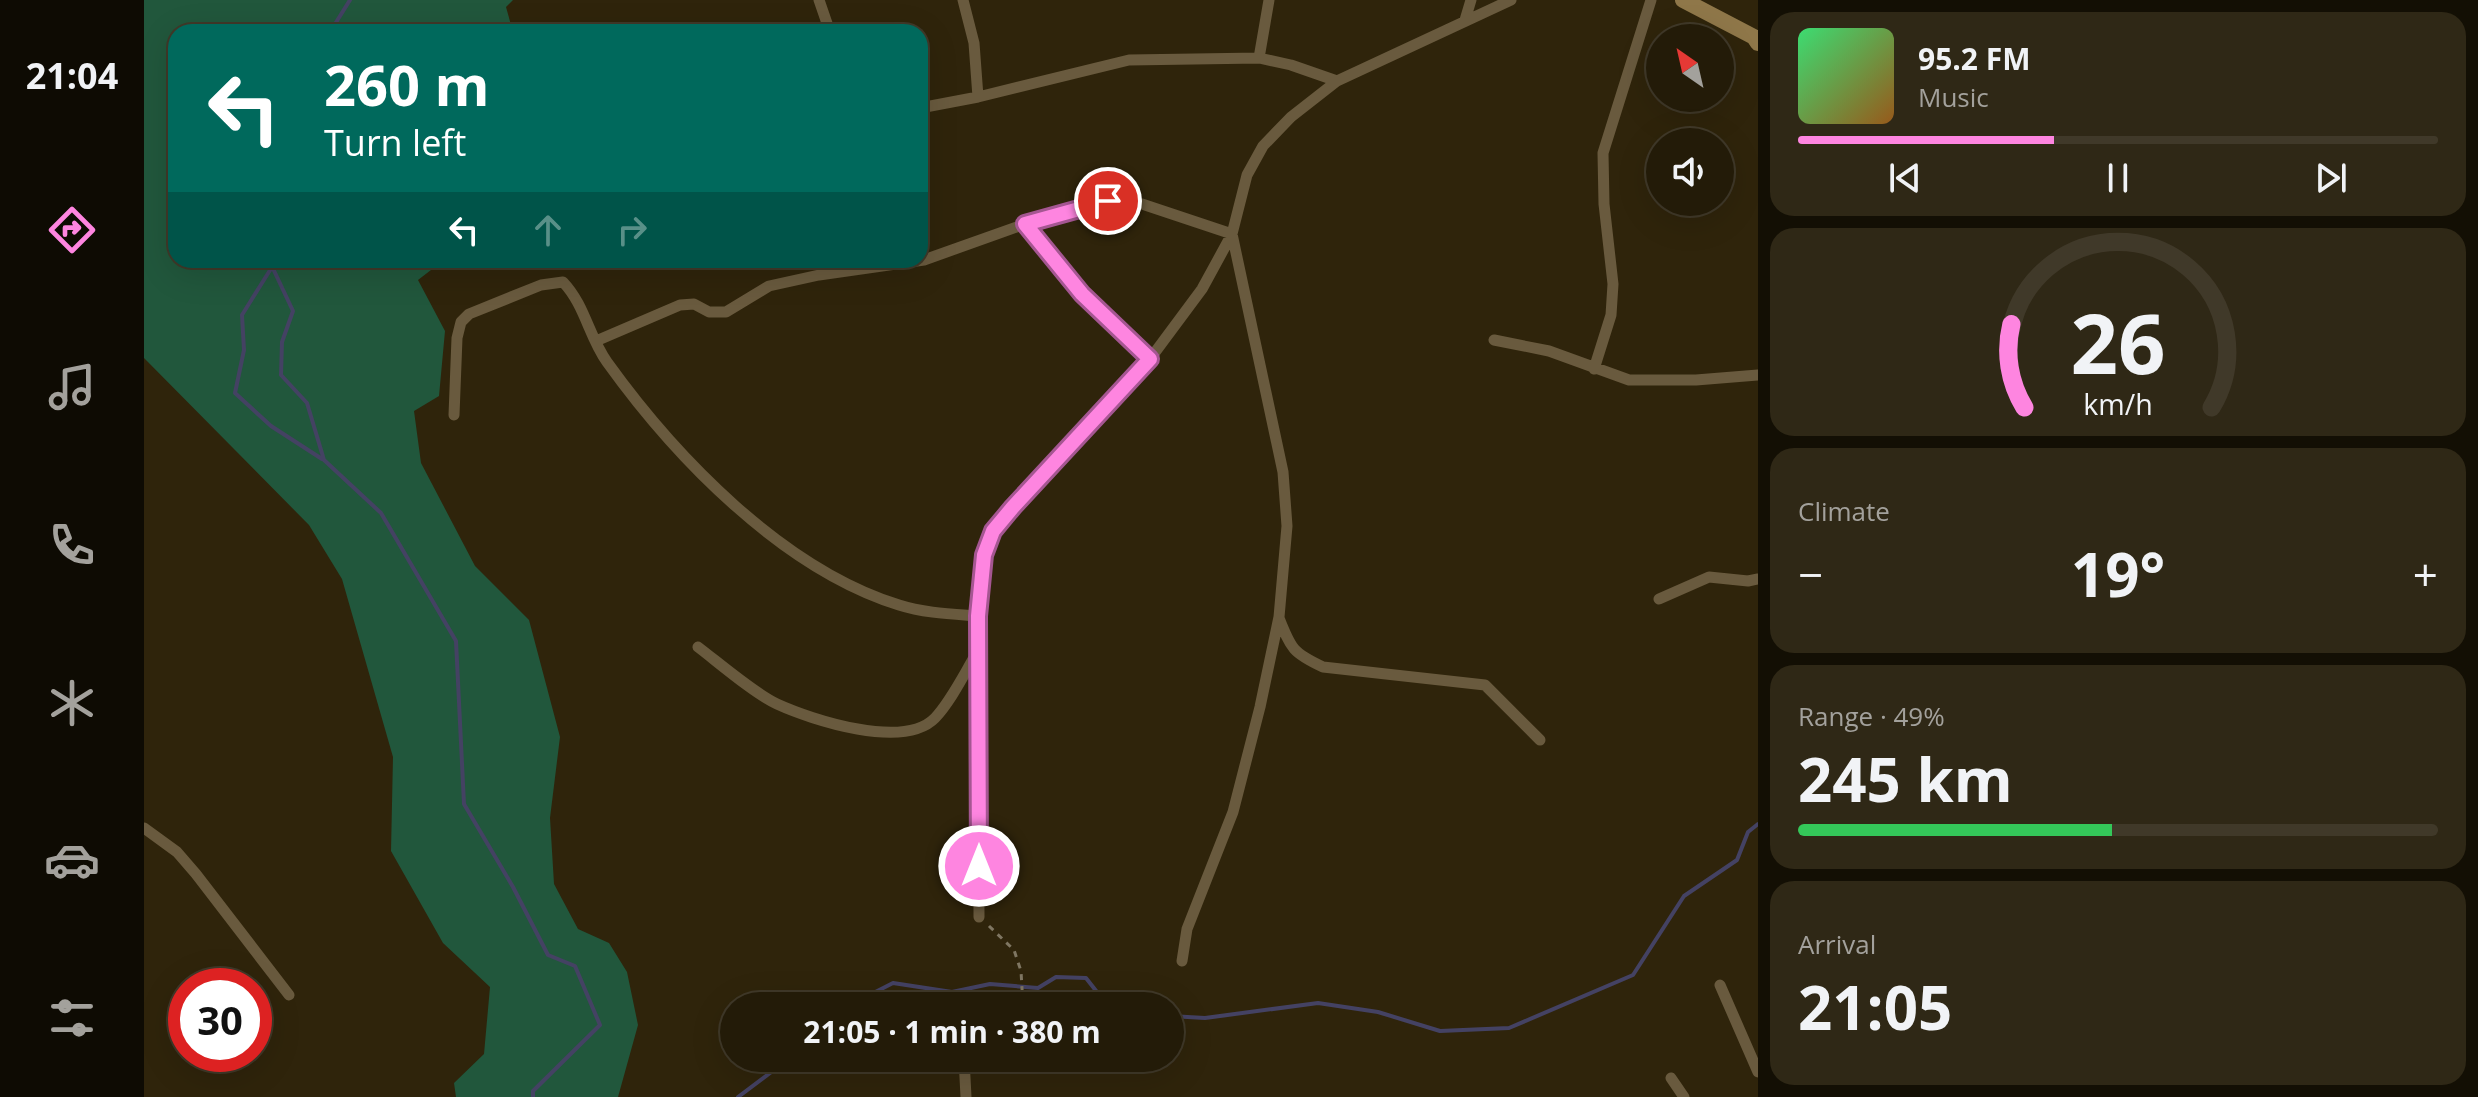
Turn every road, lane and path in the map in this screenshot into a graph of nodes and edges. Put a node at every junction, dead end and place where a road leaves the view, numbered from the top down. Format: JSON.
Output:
{"nodes":[{"id":1,"x":819,"y":0,"type":"edge"},
{"id":2,"x":963,"y":0,"type":"edge"},
{"id":3,"x":1269,"y":0,"type":"edge"},
{"id":4,"x":1471,"y":0,"type":"edge"},
{"id":5,"x":1511,"y":0,"type":"edge"},
{"id":6,"x":1651,"y":0,"type":"edge"},
{"id":7,"x":1683,"y":0,"type":"edge"},
{"id":8,"x":1465,"y":20,"type":"junction"},
{"id":9,"x":827,"y":24,"type":"edge"},
{"id":10,"x":1758,"y":43,"type":"edge"},
{"id":11,"x":1259,"y":58,"type":"junction"},
{"id":12,"x":1337,"y":81,"type":"junction"},
{"id":13,"x":978,"y":97,"type":"junction"},
{"id":14,"x":928,"y":106,"type":"edge"},
{"id":15,"x":1025,"y":224,"type":"junction"},
{"id":16,"x":1232,"y":234,"type":"junction"},
{"id":17,"x":928,"y":259,"type":"edge"},
{"id":18,"x":868,"y":268,"type":"edge"},
{"id":19,"x":1494,"y":340,"type":"dead end"},
{"id":20,"x":596,"y":341,"type":"junction"},
{"id":21,"x":1150,"y":359,"type":"junction"},
{"id":22,"x":1594,"y":369,"type":"junction"},
{"id":23,"x":1758,"y":375,"type":"edge"},
{"id":24,"x":454,"y":415,"type":"dead end"},
{"id":25,"x":1758,"y":579,"type":"edge"},
{"id":26,"x":1659,"y":599,"type":"dead end"},
{"id":27,"x":978,"y":616,"type":"junction"},
{"id":28,"x":1279,"y":617,"type":"junction"},
{"id":29,"x":698,"y":647,"type":"dead end"},
{"id":30,"x":979,"y":651,"type":"junction"},
{"id":31,"x":1540,"y":740,"type":"dead end"},
{"id":32,"x":144,"y":828,"type":"edge"},
{"id":33,"x":979,"y":917,"type":"joint"},
{"id":34,"x":1182,"y":961,"type":"dead end"},
{"id":35,"x":1720,"y":985,"type":"dead end"},
{"id":36,"x":1022,"y":992,"type":"edge"},
{"id":37,"x":289,"y":995,"type":"dead end"},
{"id":38,"x":965,"y":1072,"type":"edge"},
{"id":39,"x":1758,"y":1072,"type":"edge"},
{"id":40,"x":1671,"y":1078,"type":"dead end"},
{"id":41,"x":966,"y":1097,"type":"edge"},
{"id":42,"x":1684,"y":1097,"type":"edge"}],
"edges":[{"from":1,"to":9,"type":"street"},
{"from":2,"to":13,"type":"street"},
{"from":3,"to":11,"type":"street"},
{"from":4,"to":8,"type":"street"},
{"from":5,"to":8,"type":"street"},
{"from":6,"to":22,"type":"street"},
{"from":7,"to":10,"type":"street"},
{"from":8,"to":12,"type":"street"},
{"from":11,"to":12,"type":"street"},
{"from":11,"to":13,"type":"street"},
{"from":12,"to":16,"type":"street"},
{"from":13,"to":14,"type":"street"},
{"from":15,"to":16,"type":"street"},
{"from":15,"to":17,"type":"street"},
{"from":15,"to":21,"type":"street"},
{"from":16,"to":21,"type":"street"},
{"from":16,"to":28,"type":"street"},
{"from":18,"to":20,"type":"street"},
{"from":19,"to":22,"type":"street"},
{"from":20,"to":24,"type":"street"},
{"from":20,"to":27,"type":"street"},
{"from":21,"to":27,"type":"street"},
{"from":22,"to":23,"type":"street"},
{"from":25,"to":26,"type":"street"},
{"from":27,"to":30,"type":"street"},
{"from":28,"to":31,"type":"street"},
{"from":28,"to":34,"type":"street"},
{"from":29,"to":30,"type":"street"},
{"from":30,"to":33,"type":"street"},
{"from":32,"to":37,"type":"street"},
{"from":33,"to":36,"type":"path"},
{"from":35,"to":39,"type":"street"},
{"from":38,"to":41,"type":"street"},
{"from":40,"to":42,"type":"street"}]}
